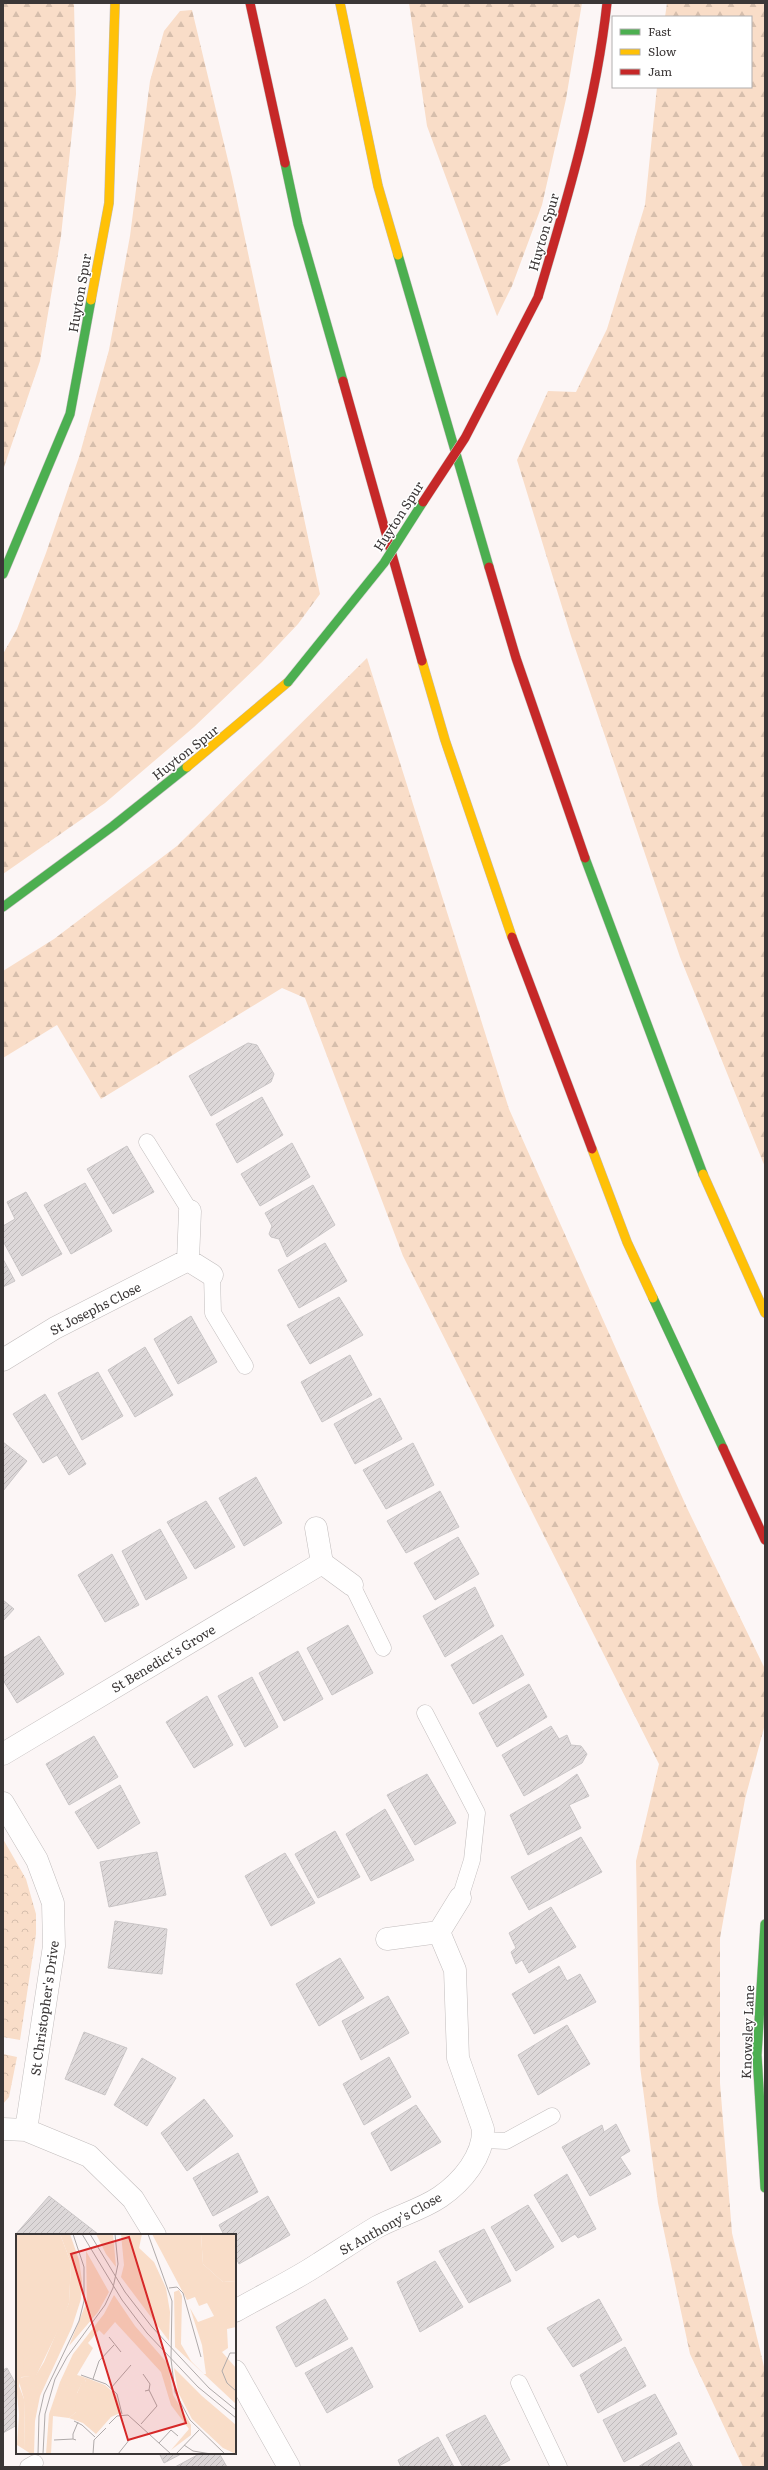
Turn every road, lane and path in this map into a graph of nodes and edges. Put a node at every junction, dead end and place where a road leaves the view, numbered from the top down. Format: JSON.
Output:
{"nodes":[{"id":1,"x":115,"y":3,"type":"edge"},
{"id":2,"x":250,"y":3,"type":"edge"},
{"id":3,"x":340,"y":3,"type":"edge"},
{"id":4,"x":606,"y":3,"type":"edge"},
{"id":5,"x":3,"y":574,"type":"edge"},
{"id":6,"x":3,"y":907,"type":"edge"},
{"id":7,"x":147,"y":1142,"type":"dead end"},
{"id":8,"x":190,"y":1211,"type":"joint"},
{"id":9,"x":188,"y":1260,"type":"junction"},
{"id":10,"x":212,"y":1275,"type":"joint"},
{"id":11,"x":765,"y":1313,"type":"edge"},
{"id":12,"x":3,"y":1360,"type":"edge"},
{"id":13,"x":245,"y":1366,"type":"dead end"},
{"id":14,"x":316,"y":1528,"type":"dead end"},
{"id":15,"x":765,"y":1540,"type":"edge"},
{"id":16,"x":322,"y":1563,"type":"junction"},
{"id":17,"x":352,"y":1585,"type":"joint"},
{"id":18,"x":383,"y":1648,"type":"dead end"},
{"id":19,"x":425,"y":1712,"type":"dead end"},
{"id":20,"x":3,"y":1754,"type":"edge"},
{"id":21,"x":3,"y":1802,"type":"edge"},
{"id":22,"x":460,"y":1898,"type":"joint"},
{"id":23,"x":765,"y":1924,"type":"edge"},
{"id":24,"x":439,"y":1932,"type":"junction"},
{"id":25,"x":387,"y":1939,"type":"dead end"},
{"id":26,"x":552,"y":2116,"type":"dead end"},
{"id":27,"x":3,"y":2129,"type":"edge"},
{"id":28,"x":26,"y":2130,"type":"junction"},
{"id":29,"x":484,"y":2140,"type":"junction"},
{"id":30,"x":765,"y":2188,"type":"edge"},
{"id":31,"x":154,"y":2234,"type":"edge"},
{"id":32,"x":236,"y":2309,"type":"edge"},
{"id":33,"x":236,"y":2373,"type":"edge"},
{"id":34,"x":519,"y":2383,"type":"dead end"},
{"id":35,"x":289,"y":2467,"type":"edge"},
{"id":36,"x":559,"y":2467,"type":"edge"}],
"edges":[{"from":1,"to":5,"type":"main road","name":"Huyton Spur"},
{"from":2,"to":15,"type":"main road"},
{"from":3,"to":11,"type":"main road"},
{"from":4,"to":6,"type":"main road","name":"Huyton Spur","bridge":true},
{"from":7,"to":8,"type":"lane"},
{"from":8,"to":9,"type":"street"},
{"from":9,"to":10,"type":"street"},
{"from":9,"to":12,"type":"street","name":"St Josephs Close"},
{"from":10,"to":13,"type":"lane"},
{"from":14,"to":16,"type":"street"},
{"from":16,"to":17,"type":"street"},
{"from":16,"to":20,"type":"street","name":"St Benedict's Grove"},
{"from":17,"to":18,"type":"lane"},
{"from":19,"to":22,"type":"lane"},
{"from":21,"to":28,"type":"street","name":"St Christopher's Drive"},
{"from":22,"to":24,"type":"street"},
{"from":23,"to":30,"type":"main road","name":"Knowsley Lane"},
{"from":24,"to":25,"type":"street"},
{"from":24,"to":29,"type":"street"},
{"from":26,"to":29,"type":"lane"},
{"from":27,"to":28,"type":"street"},
{"from":28,"to":31,"type":"street"},
{"from":29,"to":32,"type":"street","name":"St Anthony's Close"},
{"from":33,"to":35,"type":"street"},
{"from":34,"to":36,"type":"lane"}]}
